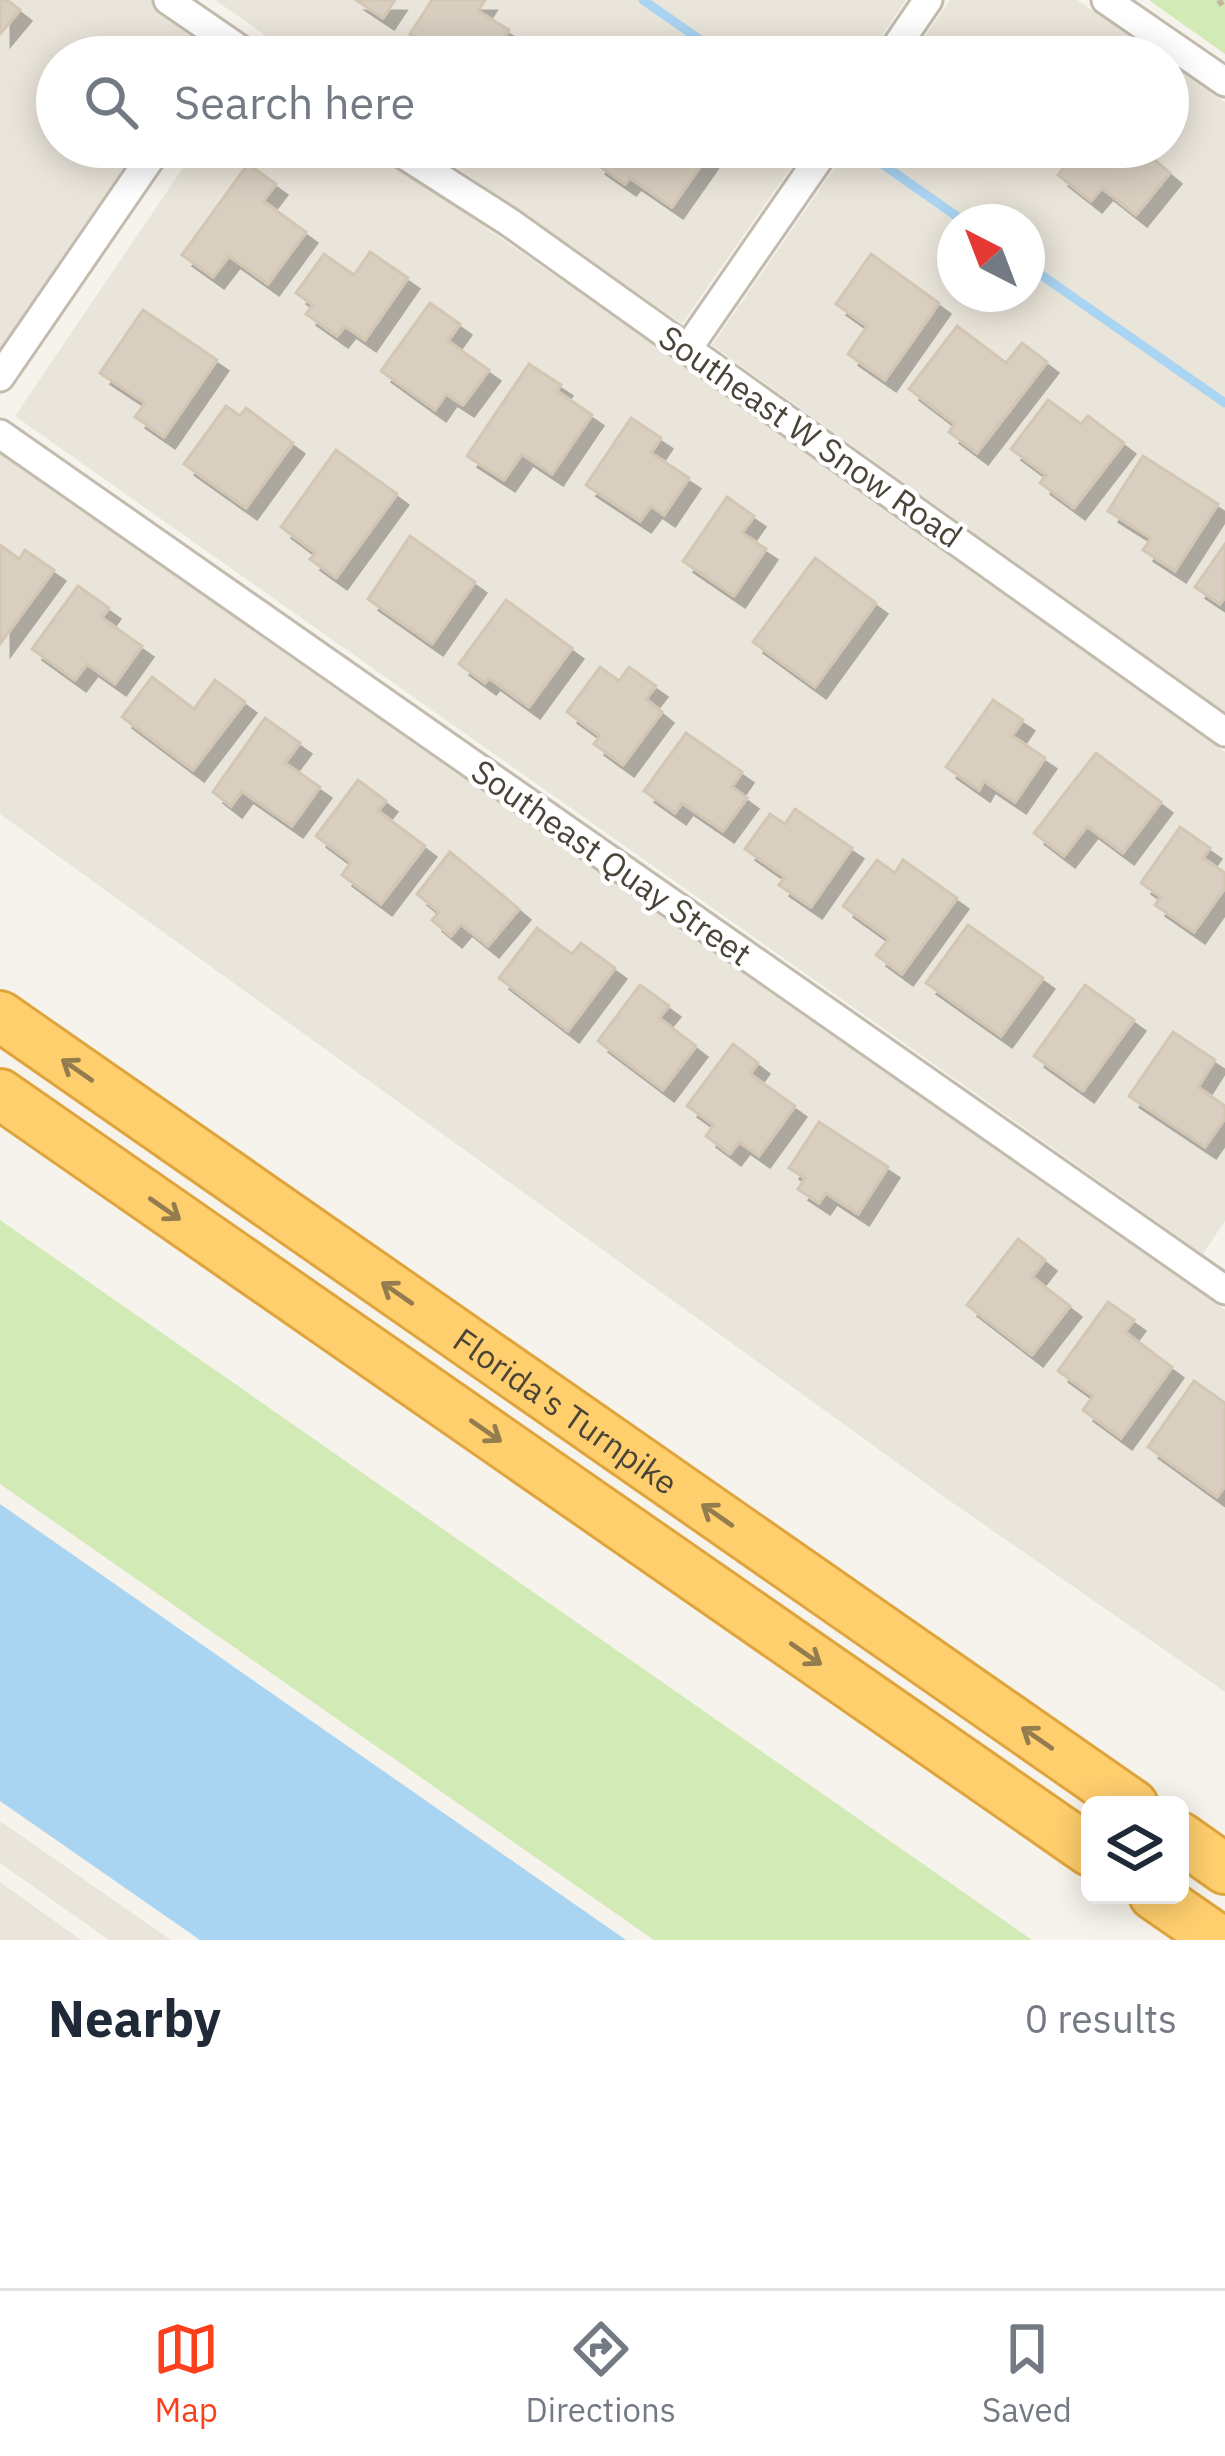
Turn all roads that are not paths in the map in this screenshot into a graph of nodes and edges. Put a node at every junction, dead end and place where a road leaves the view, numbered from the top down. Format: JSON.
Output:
{"nodes":[{"id":1,"x":168,"y":0,"type":"edge"},
{"id":2,"x":928,"y":0,"type":"edge"},
{"id":3,"x":1106,"y":0,"type":"edge"},
{"id":4,"x":213,"y":36,"type":"edge"},
{"id":5,"x":903,"y":36,"type":"edge"},
{"id":6,"x":1158,"y":36,"type":"edge"},
{"id":7,"x":1189,"y":57,"type":"edge"},
{"id":8,"x":1225,"y":82,"type":"edge"},
{"id":9,"x":144,"y":168,"type":"edge"},
{"id":10,"x":425,"y":168,"type":"edge"},
{"id":11,"x":812,"y":168,"type":"edge"},
{"id":12,"x":688,"y":348,"type":"junction"},
{"id":13,"x":0,"y":377,"type":"edge"},
{"id":14,"x":0,"y":434,"type":"edge"},
{"id":15,"x":1225,"y":732,"type":"edge"},
{"id":16,"x":0,"y":1016,"type":"edge"},
{"id":17,"x":0,"y":1094,"type":"edge"},
{"id":18,"x":1225,"y":1253,"type":"edge"},
{"id":19,"x":1216,"y":1284,"type":"edge"},
{"id":20,"x":1120,"y":1796,"type":"edge"},
{"id":21,"x":1189,"y":1844,"type":"edge"},
{"id":22,"x":1081,"y":1845,"type":"edge"},
{"id":23,"x":1225,"y":1869,"type":"edge"},
{"id":24,"x":1167,"y":1904,"type":"edge"},
{"id":25,"x":1219,"y":1940,"type":"edge"}],
"edges":[{"from":1,"to":4,"type":"street"},
{"from":2,"to":5,"type":"street"},
{"from":3,"to":6,"type":"street"},
{"from":7,"to":8,"type":"street"},
{"from":9,"to":13,"type":"street"},
{"from":10,"to":12,"type":"street","name":"Southeast W Snow Road"},
{"from":11,"to":12,"type":"street"},
{"from":12,"to":15,"type":"street","name":"Southeast W Snow Road"},
{"from":14,"to":19,"type":"street","name":"Southeast Quay Street"},
{"from":20,"to":16,"type":"highway","name":"Florida's Turnpike","one_way":true},
{"from":17,"to":22,"type":"highway","name":"Florida's Turnpike","one_way":true},
{"from":18,"to":19,"type":"street"},
{"from":21,"to":23,"type":"highway"},
{"from":24,"to":25,"type":"highway"}]}
